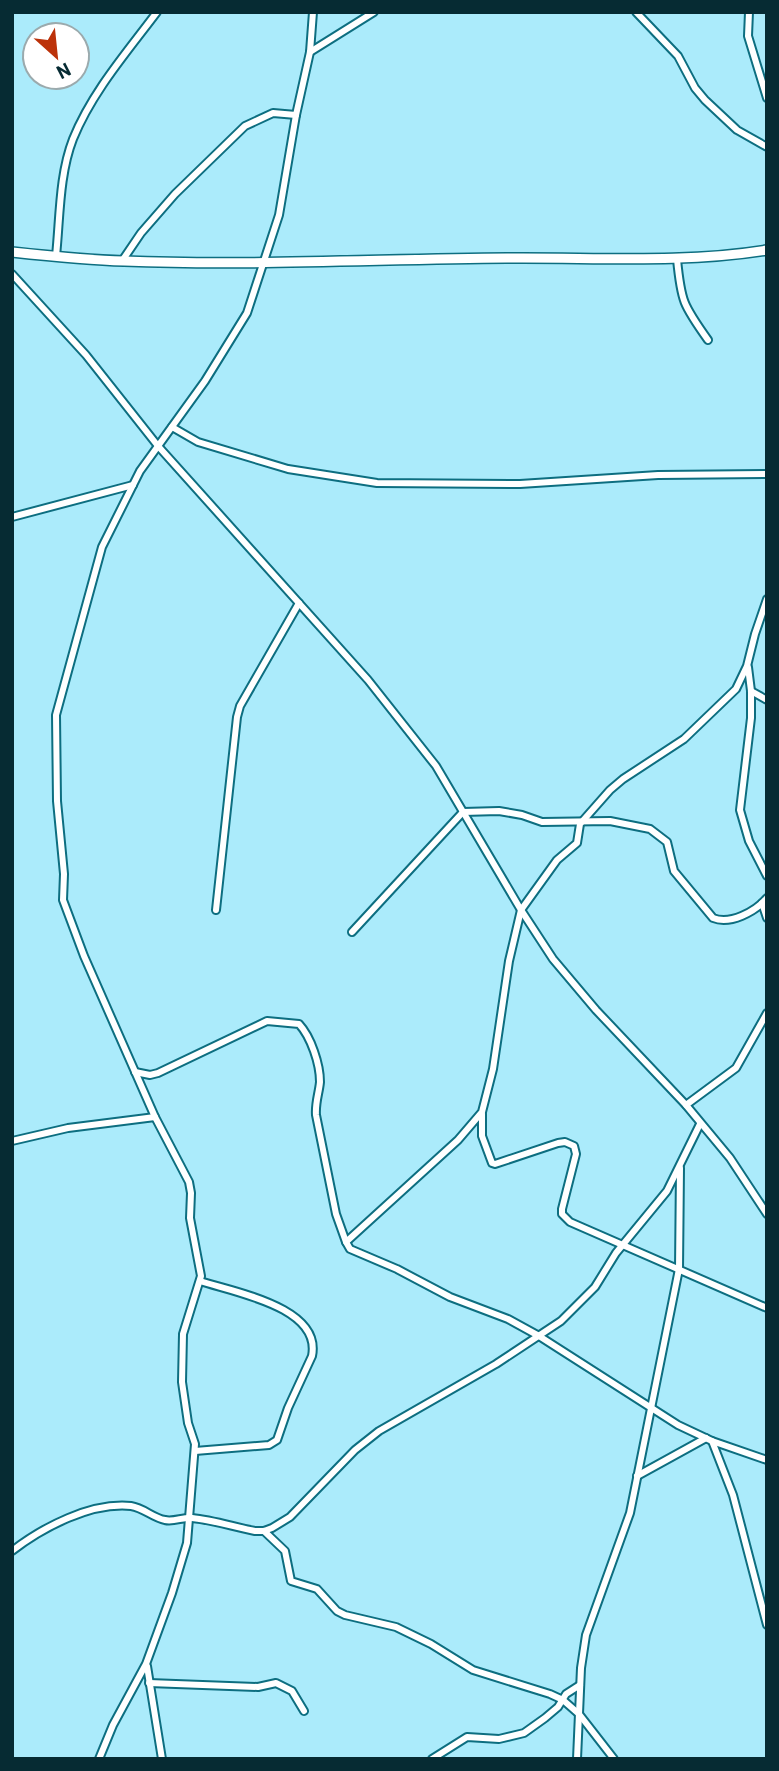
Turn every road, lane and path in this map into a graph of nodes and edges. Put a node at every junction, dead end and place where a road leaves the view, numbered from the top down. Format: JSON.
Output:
{"nodes":[{"id":1,"x":157,"y":12,"type":"edge"},
{"id":2,"x":313,"y":12,"type":"edge"},
{"id":3,"x":374,"y":12,"type":"edge"},
{"id":4,"x":636,"y":12,"type":"edge"},
{"id":5,"x":749,"y":12,"type":"edge"},
{"id":6,"x":310,"y":52,"type":"junction"},
{"id":7,"x":767,"y":98,"type":"edge"},
{"id":8,"x":296,"y":115,"type":"junction"},
{"id":9,"x":767,"y":146,"type":"edge"},
{"id":10,"x":767,"y":250,"type":"edge"},
{"id":11,"x":12,"y":253,"type":"edge"},
{"id":12,"x":56,"y":256,"type":"junction"},
{"id":13,"x":677,"y":258,"type":"junction"},
{"id":14,"x":122,"y":261,"type":"junction"},
{"id":15,"x":263,"y":263,"type":"junction"},
{"id":16,"x":12,"y":274,"type":"edge"},
{"id":17,"x":708,"y":340,"type":"dead end"},
{"id":18,"x":172,"y":428,"type":"junction"},
{"id":19,"x":158,"y":446,"type":"junction"},
{"id":20,"x":767,"y":474,"type":"edge"},
{"id":21,"x":133,"y":485,"type":"junction"},
{"id":22,"x":12,"y":517,"type":"edge"},
{"id":23,"x":767,"y":599,"type":"edge"},
{"id":24,"x":299,"y":603,"type":"junction"},
{"id":25,"x":747,"y":666,"type":"junction"},
{"id":26,"x":751,"y":691,"type":"junction"},
{"id":27,"x":767,"y":700,"type":"edge"},
{"id":28,"x":463,"y":812,"type":"junction"},
{"id":29,"x":583,"y":820,"type":"junction"},
{"id":30,"x":767,"y":876,"type":"edge"},
{"id":31,"x":765,"y":901,"type":"edge"},
{"id":32,"x":216,"y":910,"type":"dead end"},
{"id":33,"x":521,"y":910,"type":"junction"},
{"id":34,"x":767,"y":918,"type":"edge"},
{"id":35,"x":352,"y":932,"type":"dead end"},
{"id":36,"x":767,"y":1013,"type":"edge"},
{"id":37,"x":135,"y":1072,"type":"junction"},
{"id":38,"x":686,"y":1105,"type":"junction"},
{"id":39,"x":482,"y":1112,"type":"junction"},
{"id":40,"x":155,"y":1117,"type":"junction"},
{"id":41,"x":700,"y":1124,"type":"junction"},
{"id":42,"x":12,"y":1141,"type":"edge"},
{"id":43,"x":680,"y":1168,"type":"junction"},
{"id":44,"x":767,"y":1214,"type":"edge"},
{"id":45,"x":346,"y":1242,"type":"junction"},
{"id":46,"x":622,"y":1246,"type":"junction"},
{"id":47,"x":679,"y":1269,"type":"junction"},
{"id":48,"x":200,"y":1282,"type":"junction"},
{"id":49,"x":767,"y":1307,"type":"edge"},
{"id":50,"x":540,"y":1336,"type":"junction"},
{"id":51,"x":652,"y":1409,"type":"junction"},
{"id":52,"x":709,"y":1439,"type":"junction"},
{"id":53,"x":195,"y":1451,"type":"junction"},
{"id":54,"x":767,"y":1460,"type":"edge"},
{"id":55,"x":637,"y":1476,"type":"junction"},
{"id":56,"x":190,"y":1518,"type":"junction"},
{"id":57,"x":264,"y":1531,"type":"junction"},
{"id":58,"x":12,"y":1551,"type":"edge"},
{"id":59,"x":767,"y":1625,"type":"edge"},
{"id":60,"x":146,"y":1664,"type":"junction"},
{"id":61,"x":149,"y":1684,"type":"junction"},
{"id":62,"x":580,"y":1685,"type":"junction"},
{"id":63,"x":563,"y":1700,"type":"junction"},
{"id":64,"x":304,"y":1711,"type":"dead end"},
{"id":65,"x":579,"y":1714,"type":"junction"},
{"id":66,"x":99,"y":1759,"type":"edge"},
{"id":67,"x":162,"y":1759,"type":"edge"},
{"id":68,"x":432,"y":1759,"type":"edge"},
{"id":69,"x":577,"y":1759,"type":"edge"},
{"id":70,"x":614,"y":1759,"type":"edge"}],
"edges":[{"from":1,"to":12,"type":"street"},
{"from":2,"to":6,"type":"street"},
{"from":3,"to":6,"type":"street"},
{"from":4,"to":9,"type":"street"},
{"from":5,"to":7,"type":"street"},
{"from":6,"to":8,"type":"street"},
{"from":8,"to":14,"type":"street"},
{"from":8,"to":15,"type":"street"},
{"from":10,"to":13,"type":"street"},
{"from":11,"to":12,"type":"street"},
{"from":12,"to":14,"type":"street"},
{"from":13,"to":15,"type":"street"},
{"from":13,"to":17,"type":"street"},
{"from":14,"to":15,"type":"street"},
{"from":15,"to":18,"type":"street"},
{"from":16,"to":19,"type":"street"},
{"from":18,"to":19,"type":"street"},
{"from":18,"to":20,"type":"street"},
{"from":19,"to":21,"type":"street"},
{"from":19,"to":24,"type":"street"},
{"from":21,"to":22,"type":"street"},
{"from":21,"to":37,"type":"street"},
{"from":23,"to":25,"type":"street"},
{"from":24,"to":28,"type":"street"},
{"from":24,"to":32,"type":"street"},
{"from":25,"to":26,"type":"street"},
{"from":25,"to":29,"type":"street"},
{"from":26,"to":27,"type":"street"},
{"from":26,"to":30,"type":"street"},
{"from":28,"to":29,"type":"street"},
{"from":28,"to":33,"type":"street"},
{"from":28,"to":35,"type":"street"},
{"from":29,"to":31,"type":"street"},
{"from":29,"to":33,"type":"street"},
{"from":31,"to":34,"type":"street"},
{"from":33,"to":38,"type":"street"},
{"from":33,"to":39,"type":"street"},
{"from":36,"to":38,"type":"street"},
{"from":37,"to":40,"type":"street"},
{"from":37,"to":45,"type":"street"},
{"from":38,"to":41,"type":"street"},
{"from":39,"to":45,"type":"street"},
{"from":39,"to":46,"type":"street"},
{"from":40,"to":42,"type":"street"},
{"from":40,"to":48,"type":"street"},
{"from":41,"to":43,"type":"street"},
{"from":41,"to":44,"type":"street"},
{"from":43,"to":46,"type":"street"},
{"from":43,"to":47,"type":"street"},
{"from":45,"to":50,"type":"street"},
{"from":46,"to":47,"type":"street"},
{"from":46,"to":50,"type":"street"},
{"from":47,"to":49,"type":"street"},
{"from":47,"to":51,"type":"street"},
{"from":48,"to":53,"type":"street"},
{"from":48,"to":53,"type":"street"},
{"from":50,"to":51,"type":"street"},
{"from":50,"to":57,"type":"street"},
{"from":51,"to":52,"type":"street"},
{"from":51,"to":55,"type":"street"},
{"from":52,"to":54,"type":"street"},
{"from":52,"to":55,"type":"street"},
{"from":52,"to":59,"type":"street"},
{"from":53,"to":56,"type":"street"},
{"from":55,"to":62,"type":"street"},
{"from":56,"to":57,"type":"street"},
{"from":56,"to":58,"type":"street"},
{"from":56,"to":60,"type":"street"},
{"from":57,"to":63,"type":"street"},
{"from":60,"to":61,"type":"street"},
{"from":60,"to":66,"type":"street"},
{"from":61,"to":64,"type":"street"},
{"from":61,"to":67,"type":"street"},
{"from":62,"to":63,"type":"street"},
{"from":62,"to":65,"type":"street"},
{"from":63,"to":65,"type":"street"},
{"from":63,"to":68,"type":"street"},
{"from":65,"to":69,"type":"street"},
{"from":65,"to":70,"type":"street"}]}
